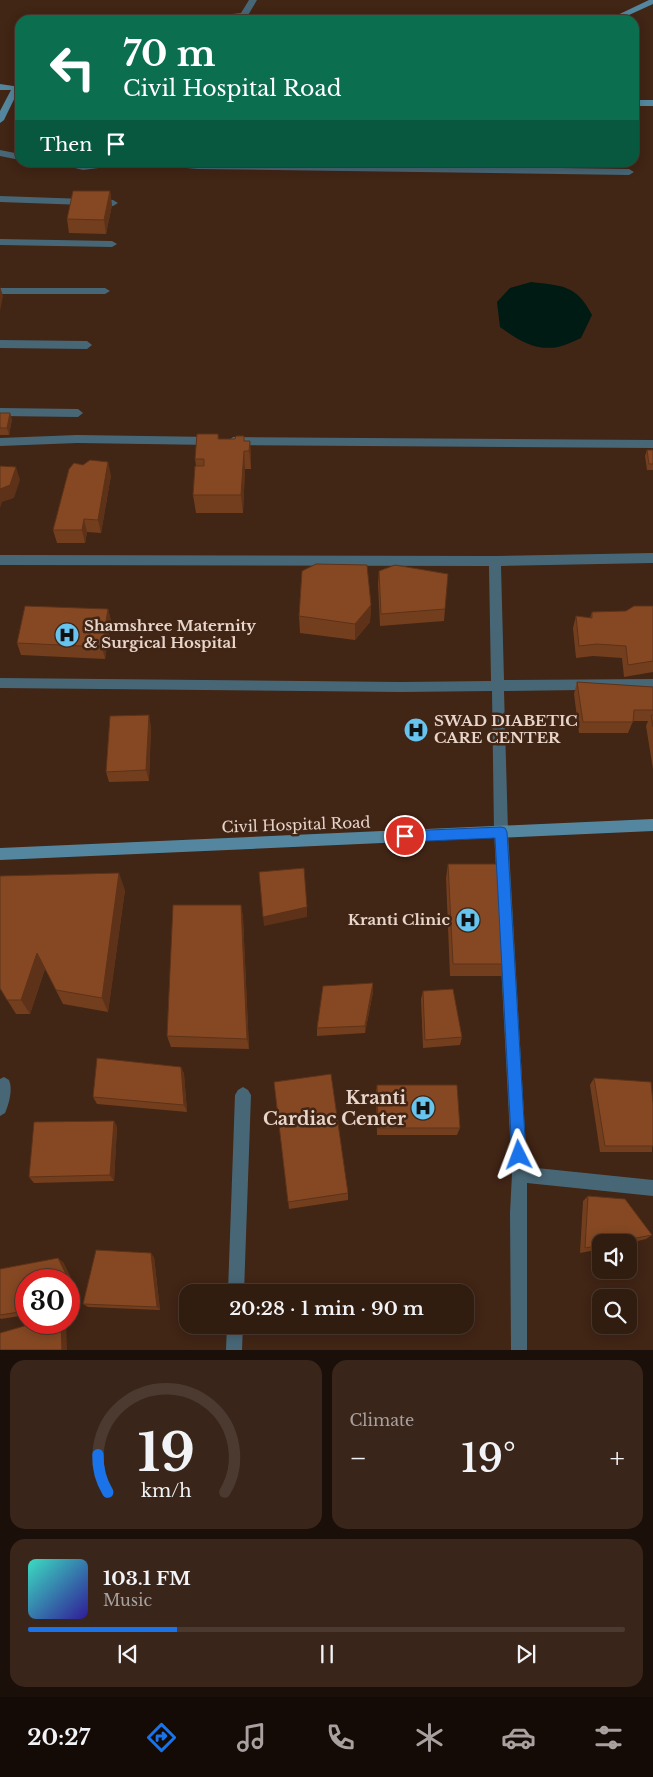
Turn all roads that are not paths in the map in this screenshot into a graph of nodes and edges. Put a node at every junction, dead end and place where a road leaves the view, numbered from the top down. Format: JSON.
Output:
{"nodes":[{"id":1,"x":253,"y":0,"type":"edge"},
{"id":2,"x":653,"y":1,"type":"edge"},
{"id":3,"x":244,"y":15,"type":"edge"},
{"id":4,"x":623,"y":15,"type":"edge"},
{"id":5,"x":0,"y":82,"type":"edge"},
{"id":6,"x":0,"y":87,"type":"edge"},
{"id":7,"x":15,"y":87,"type":"edge"},
{"id":8,"x":15,"y":88,"type":"edge"},
{"id":9,"x":15,"y":93,"type":"edge"},
{"id":10,"x":639,"y":103,"type":"edge"},
{"id":11,"x":653,"y":103,"type":"edge"},
{"id":12,"x":0,"y":120,"type":"edge"},
{"id":13,"x":0,"y":153,"type":"edge"},
{"id":14,"x":15,"y":156,"type":"edge"},
{"id":15,"x":270,"y":167,"type":"edge"},
{"id":16,"x":629,"y":172,"type":"dead end"},
{"id":17,"x":0,"y":199,"type":"edge"},
{"id":18,"x":113,"y":203,"type":"dead end"},
{"id":19,"x":0,"y":242,"type":"edge"},
{"id":20,"x":112,"y":244,"type":"dead end"},
{"id":21,"x":0,"y":291,"type":"edge"},
{"id":22,"x":105,"y":291,"type":"dead end"},
{"id":23,"x":0,"y":344,"type":"edge"},
{"id":24,"x":87,"y":345,"type":"dead end"},
{"id":25,"x":0,"y":412,"type":"edge"},
{"id":26,"x":78,"y":413,"type":"dead end"},
{"id":27,"x":0,"y":442,"type":"edge"},
{"id":28,"x":653,"y":444,"type":"edge"},
{"id":29,"x":653,"y":558,"type":"edge"},
{"id":30,"x":0,"y":560,"type":"edge"},
{"id":31,"x":495,"y":561,"type":"junction"},
{"id":32,"x":0,"y":684,"type":"edge"},
{"id":33,"x":653,"y":684,"type":"edge"},
{"id":34,"x":498,"y":686,"type":"junction"},
{"id":35,"x":653,"y":824,"type":"edge"},
{"id":36,"x":501,"y":832,"type":"junction"},
{"id":37,"x":0,"y":854,"type":"edge"},
{"id":38,"x":4,"y":1085,"type":"dead end"},
{"id":39,"x":244,"y":1095,"type":"dead end"},
{"id":40,"x":0,"y":1108,"type":"edge"},
{"id":41,"x":520,"y":1174,"type":"junction"},
{"id":42,"x":653,"y":1188,"type":"edge"},
{"id":43,"x":236,"y":1284,"type":"edge"},
{"id":44,"x":234,"y":1334,"type":"edge"},
{"id":45,"x":234,"y":1350,"type":"edge"},
{"id":46,"x":519,"y":1350,"type":"edge"}],
"edges":[{"from":1,"to":3,"type":"street"},
{"from":2,"to":4,"type":"main road"},
{"from":5,"to":7,"type":"main road"},
{"from":6,"to":8,"type":"main road"},
{"from":9,"to":12,"type":"main road"},
{"from":10,"to":11,"type":"main road"},
{"from":13,"to":14,"type":"street"},
{"from":15,"to":16,"type":"street"},
{"from":17,"to":18,"type":"street"},
{"from":19,"to":20,"type":"street"},
{"from":21,"to":22,"type":"street"},
{"from":23,"to":24,"type":"street"},
{"from":25,"to":26,"type":"street"},
{"from":27,"to":28,"type":"street"},
{"from":29,"to":31,"type":"street"},
{"from":30,"to":31,"type":"street"},
{"from":31,"to":34,"type":"street"},
{"from":32,"to":34,"type":"street"},
{"from":33,"to":34,"type":"street"},
{"from":34,"to":36,"type":"street"},
{"from":35,"to":36,"type":"main road","name":"Civil Hospital Road"},
{"from":36,"to":37,"type":"main road","name":"Civil Hospital Road"},
{"from":36,"to":41,"type":"street"},
{"from":38,"to":40,"type":"street"},
{"from":39,"to":43,"type":"street"},
{"from":41,"to":42,"type":"street"},
{"from":41,"to":46,"type":"street"},
{"from":44,"to":45,"type":"street"}]}
